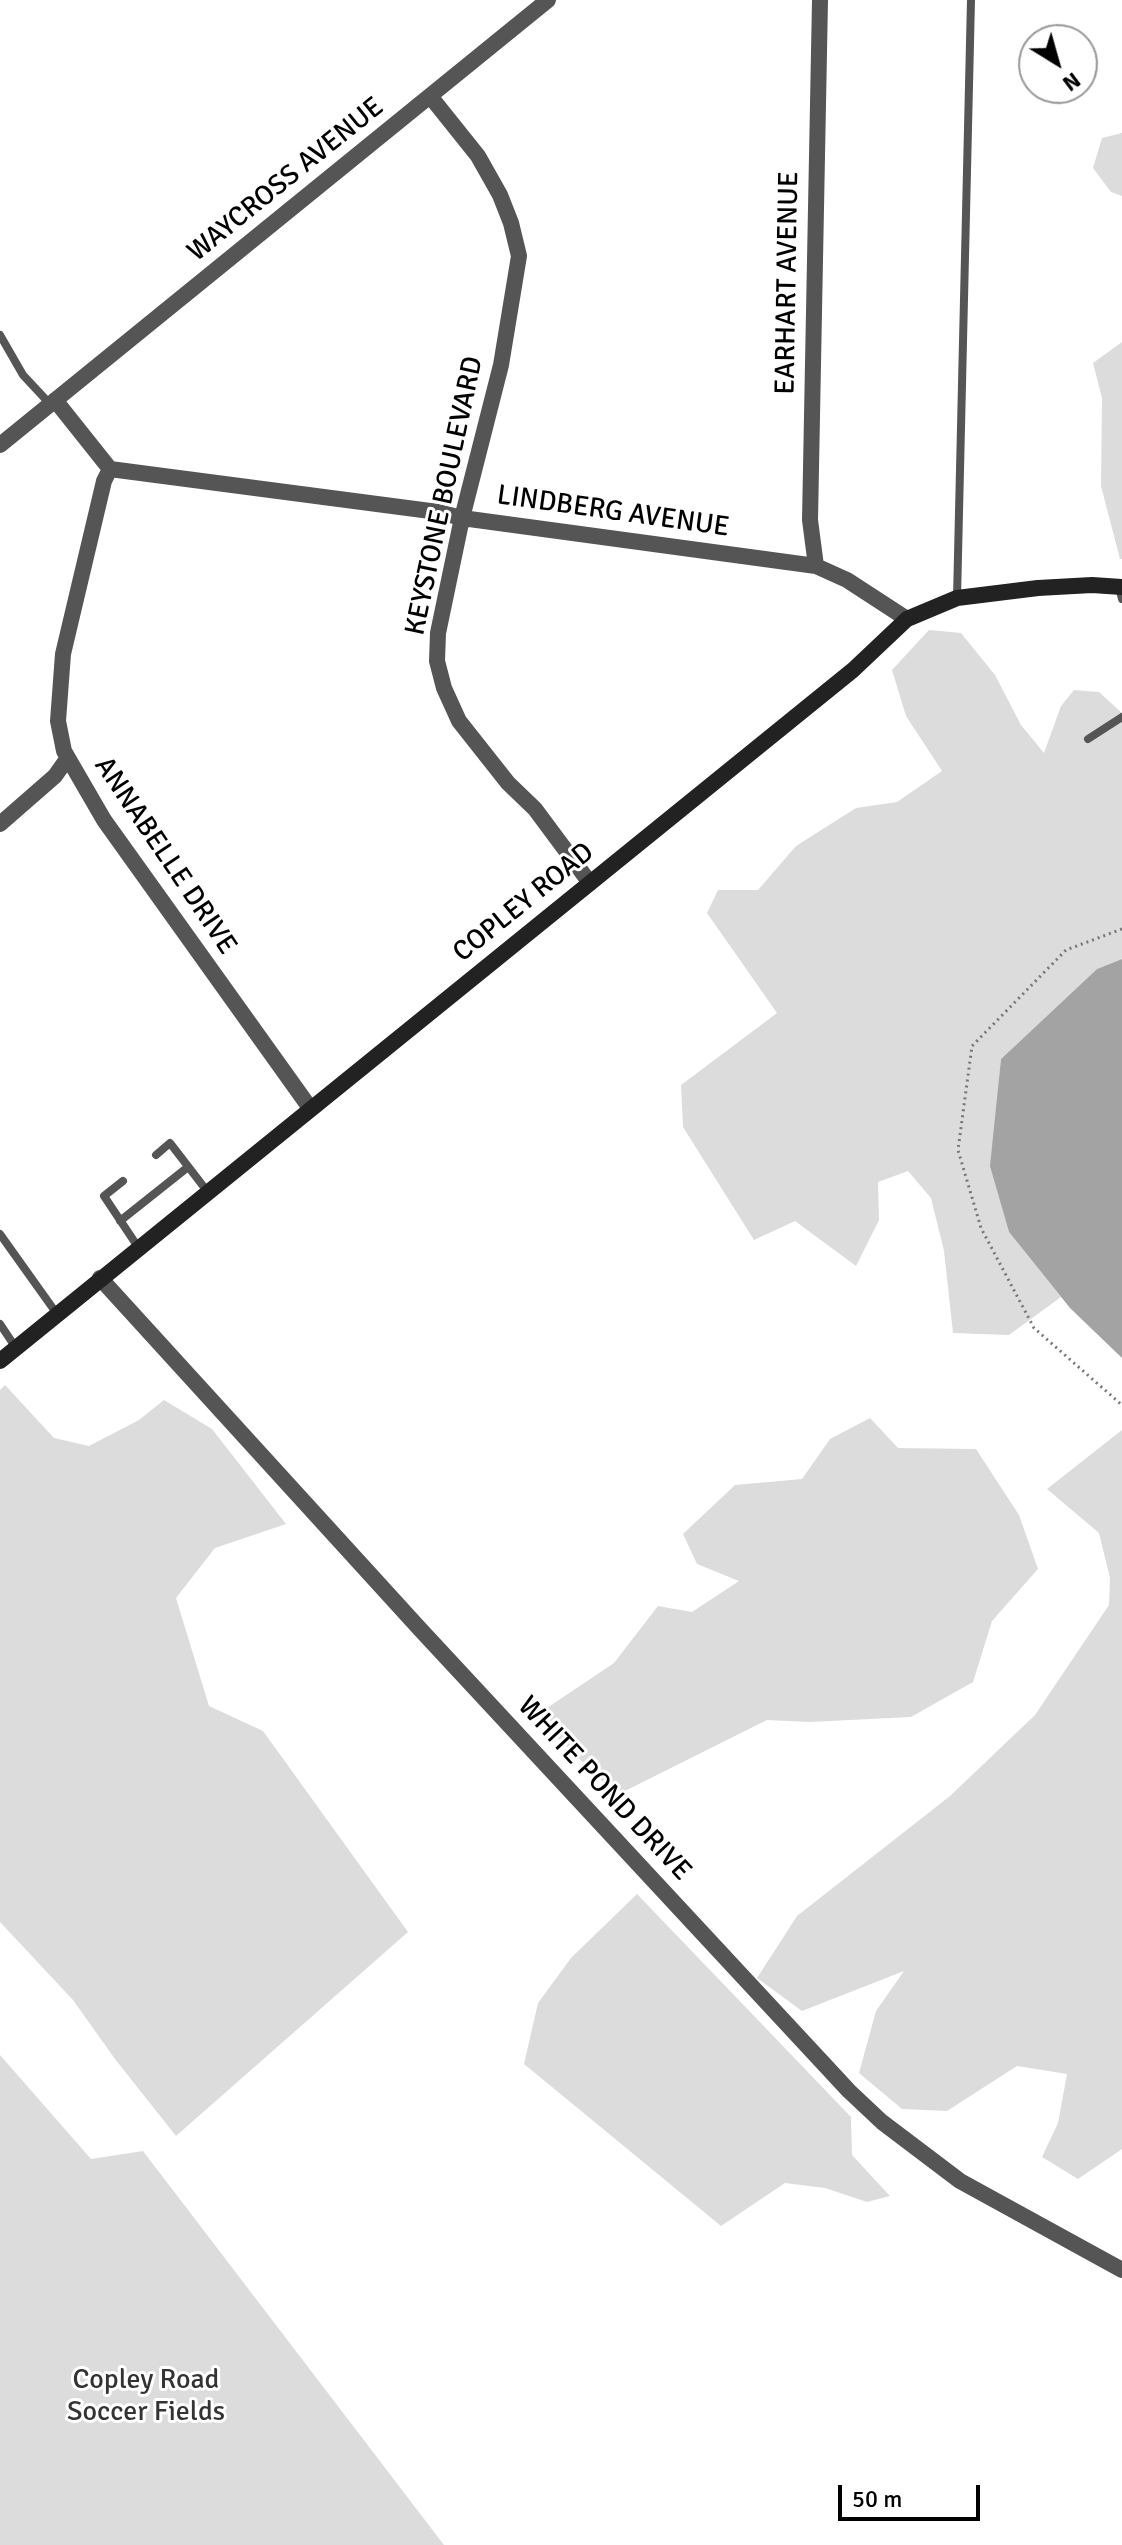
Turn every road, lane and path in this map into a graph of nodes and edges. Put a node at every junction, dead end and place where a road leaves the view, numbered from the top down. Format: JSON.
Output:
{"nodes":[{"id":1,"x":548,"y":0,"type":"edge"},
{"id":2,"x":820,"y":0,"type":"edge"},
{"id":3,"x":971,"y":0,"type":"edge"},
{"id":4,"x":430,"y":96,"type":"junction"},
{"id":5,"x":0,"y":335,"type":"edge"},
{"id":6,"x":53,"y":402,"type":"junction"},
{"id":7,"x":0,"y":445,"type":"edge"},
{"id":8,"x":110,"y":469,"type":"junction"},
{"id":9,"x":462,"y":518,"type":"junction"},
{"id":10,"x":816,"y":566,"type":"junction"},
{"id":11,"x":1121,"y":591,"type":"edge"},
{"id":12,"x":957,"y":598,"type":"junction"},
{"id":13,"x":907,"y":619,"type":"junction"},
{"id":14,"x":1122,"y":717,"type":"edge"},
{"id":15,"x":1088,"y":739,"type":"dead end"},
{"id":16,"x":67,"y":759,"type":"junction"},
{"id":17,"x":0,"y":824,"type":"edge"},
{"id":18,"x":590,"y":883,"type":"junction"},
{"id":19,"x":1122,"y":929,"type":"edge"},
{"id":20,"x":310,"y":1108,"type":"junction"},
{"id":21,"x":156,"y":1155,"type":"dead end"},
{"id":22,"x":188,"y":1167,"type":"junction"},
{"id":23,"x":123,"y":1181,"type":"dead end"},
{"id":24,"x":207,"y":1191,"type":"junction"},
{"id":25,"x":120,"y":1221,"type":"junction"},
{"id":26,"x":0,"y":1234,"type":"edge"},
{"id":27,"x":138,"y":1247,"type":"junction"},
{"id":28,"x":100,"y":1278,"type":"junction"},
{"id":29,"x":57,"y":1314,"type":"junction"},
{"id":30,"x":0,"y":1324,"type":"edge"},
{"id":31,"x":16,"y":1348,"type":"junction"},
{"id":32,"x":0,"y":1361,"type":"edge"},
{"id":33,"x":1122,"y":1405,"type":"edge"},
{"id":34,"x":1122,"y":2270,"type":"edge"}],
"edges":[{"from":1,"to":4,"type":"street","name":"WAYCROSS AVENUE"},
{"from":2,"to":10,"type":"street","name":"EARHART AVENUE"},
{"from":3,"to":12,"type":"lane"},
{"from":4,"to":6,"type":"street","name":"WAYCROSS AVENUE"},
{"from":4,"to":9,"type":"street","name":"KEYSTONE BOULEVARD"},
{"from":5,"to":6,"type":"lane"},
{"from":6,"to":7,"type":"street","name":"WAYCROSS AVENUE"},
{"from":6,"to":8,"type":"street"},
{"from":8,"to":9,"type":"street","name":"LINDBERG AVENUE"},
{"from":8,"to":16,"type":"street","name":"ANNABELLE DRIVE"},
{"from":9,"to":10,"type":"street","name":"LINDBERG AVENUE"},
{"from":9,"to":18,"type":"street","name":"KEYSTONE BOULEVARD"},
{"from":10,"to":13,"type":"street","name":"LINDBERG AVENUE"},
{"from":11,"to":12,"type":"main road","name":"COPLEY ROAD"},
{"from":12,"to":13,"type":"main road","name":"COPLEY ROAD"},
{"from":13,"to":18,"type":"main road","name":"COPLEY ROAD"},
{"from":14,"to":15,"type":"lane"},
{"from":16,"to":17,"type":"street"},
{"from":16,"to":20,"type":"street","name":"ANNABELLE DRIVE"},
{"from":18,"to":20,"type":"main road","name":"COPLEY ROAD"},
{"from":19,"to":33,"type":"path"},
{"from":20,"to":24,"type":"main road","name":"COPLEY ROAD"},
{"from":21,"to":22,"type":"lane"},
{"from":22,"to":24,"type":"lane"},
{"from":22,"to":25,"type":"lane"},
{"from":23,"to":25,"type":"lane"},
{"from":24,"to":27,"type":"main road","name":"COPLEY ROAD"},
{"from":25,"to":27,"type":"lane"},
{"from":26,"to":29,"type":"lane"},
{"from":27,"to":28,"type":"main road","name":"COPLEY ROAD"},
{"from":28,"to":29,"type":"main road","name":"COPLEY ROAD"},
{"from":28,"to":34,"type":"street","name":"WHITE POND DRIVE"},
{"from":29,"to":31,"type":"main road","name":"COPLEY ROAD"},
{"from":30,"to":31,"type":"lane"},
{"from":31,"to":32,"type":"main road","name":"COPLEY ROAD"}]}
